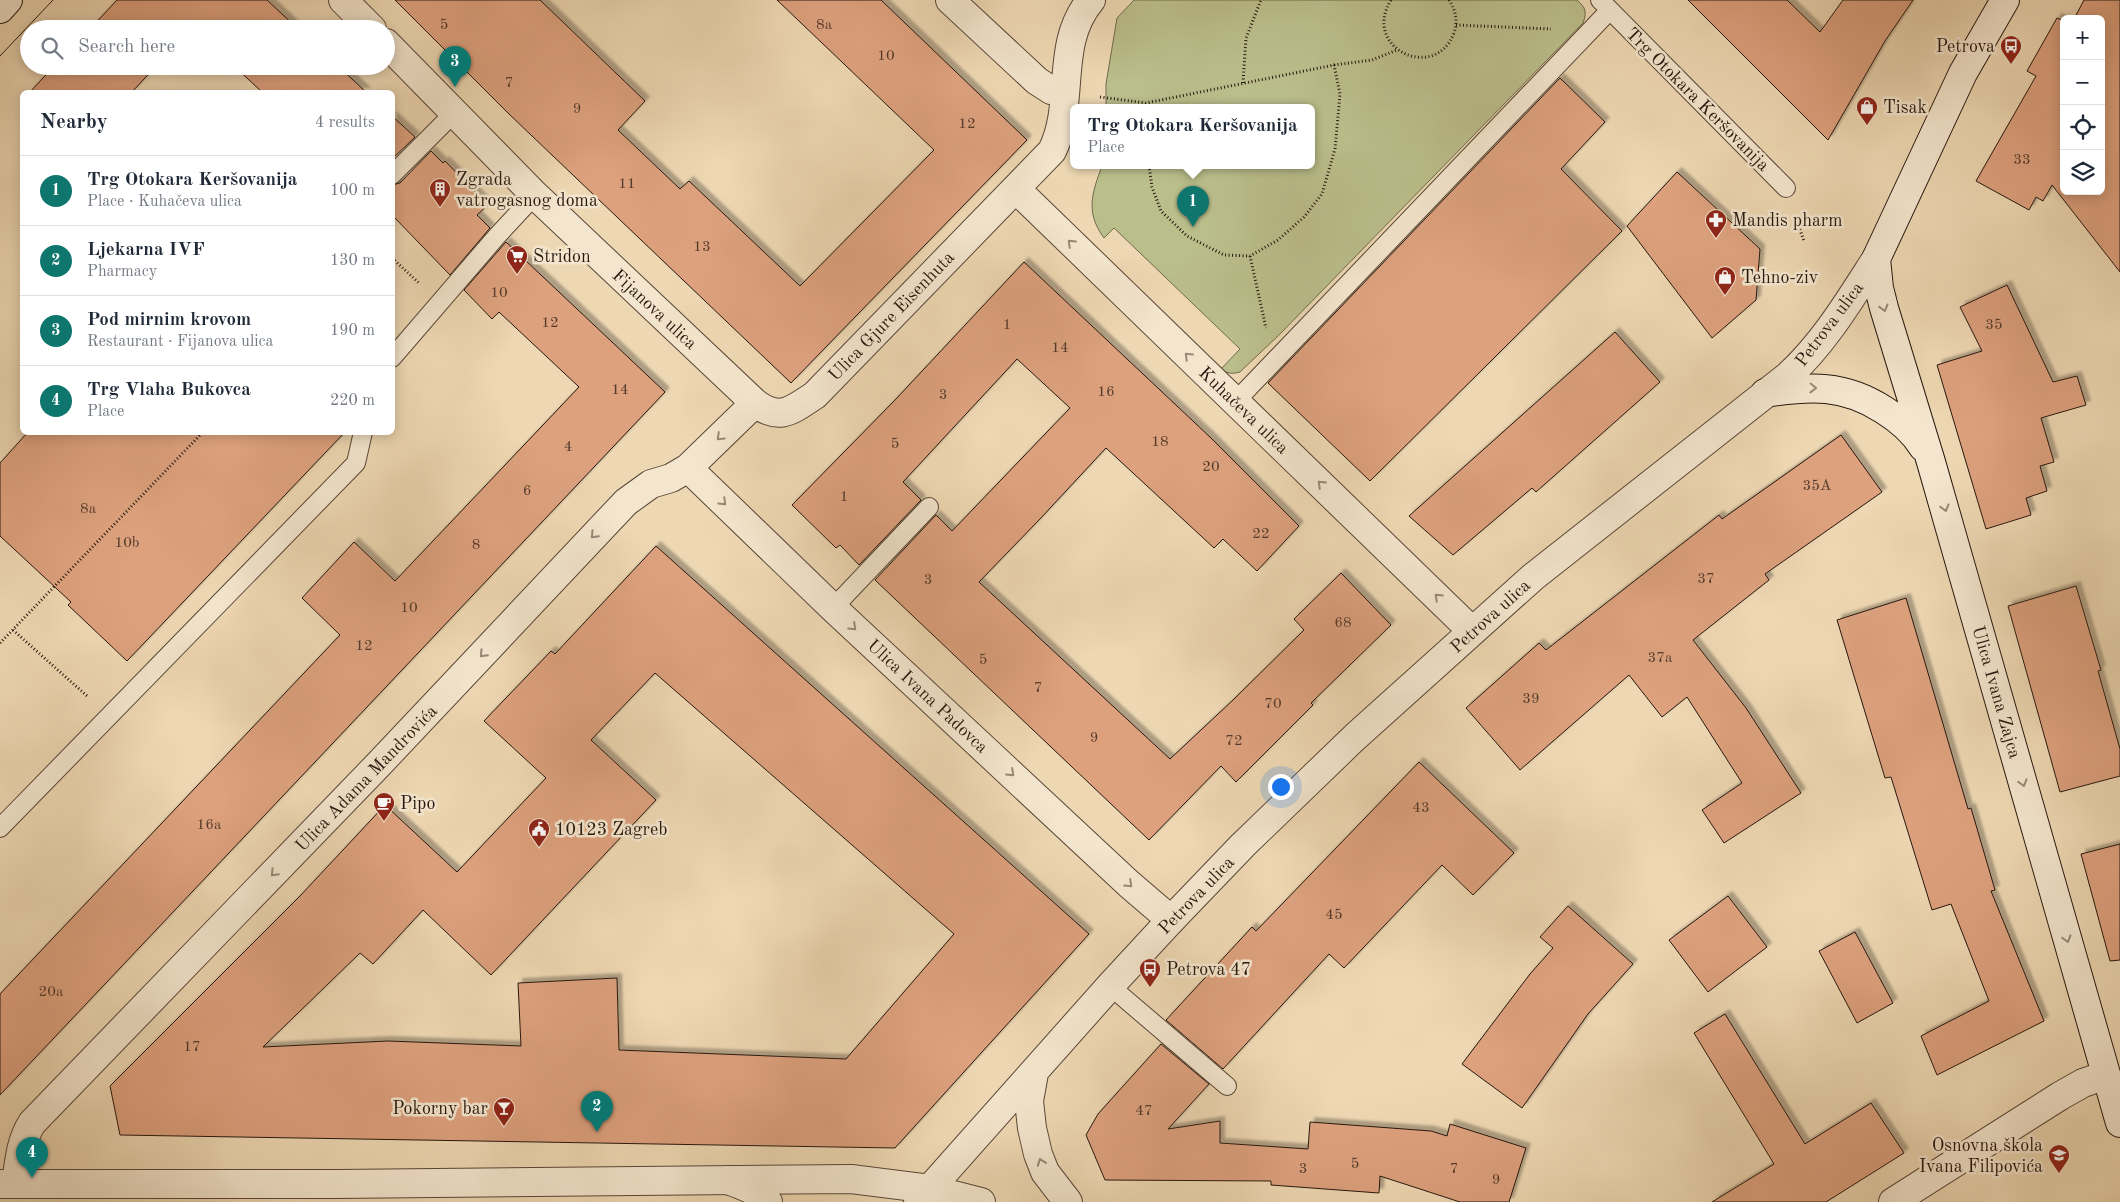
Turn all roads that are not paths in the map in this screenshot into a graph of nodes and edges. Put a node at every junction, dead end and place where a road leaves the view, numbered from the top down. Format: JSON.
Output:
{"nodes":[{"id":1,"x":8,"y":0,"type":"edge"},
{"id":2,"x":343,"y":0,"type":"edge"},
{"id":3,"x":950,"y":0,"type":"edge"},
{"id":4,"x":1091,"y":0,"type":"edge"},
{"id":5,"x":2005,"y":0,"type":"edge"},
{"id":6,"x":1605,"y":5,"type":"edge"},
{"id":7,"x":0,"y":9,"type":"edge"},
{"id":8,"x":363,"y":20,"type":"edge"},
{"id":9,"x":395,"y":52,"type":"edge"},
{"id":10,"x":1065,"y":93,"type":"junction"},
{"id":11,"x":455,"y":112,"type":"junction"},
{"id":12,"x":395,"y":172,"type":"edge"},
{"id":13,"x":1786,"y":188,"type":"dead end"},
{"id":14,"x":1016,"y":189,"type":"junction"},
{"id":15,"x":535,"y":195,"type":"junction"},
{"id":16,"x":1876,"y":260,"type":"junction"},
{"id":17,"x":395,"y":354,"type":"edge"},
{"id":18,"x":1764,"y":393,"type":"junction"},
{"id":19,"x":1235,"y":402,"type":"junction"},
{"id":20,"x":755,"y":403,"type":"junction"},
{"id":21,"x":362,"y":435,"type":"edge"},
{"id":22,"x":1931,"y":462,"type":"junction"},
{"id":23,"x":688,"y":468,"type":"junction"},
{"id":24,"x":929,"y":507,"type":"dead end"},
{"id":25,"x":833,"y":608,"type":"junction"},
{"id":26,"x":1472,"y":631,"type":"junction"},
{"id":27,"x":0,"y":828,"type":"edge"},
{"id":28,"x":1171,"y":920,"type":"junction"},
{"id":29,"x":1110,"y":986,"type":"junction"},
{"id":30,"x":1034,"y":1073,"type":"junction"},
{"id":31,"x":2106,"y":1075,"type":"junction"},
{"id":32,"x":1227,"y":1086,"type":"dead end"},
{"id":33,"x":2120,"y":1124,"type":"edge"},
{"id":34,"x":728,"y":1180,"type":"junction"},
{"id":35,"x":8,"y":1184,"type":"edge"},
{"id":36,"x":924,"y":1195,"type":"edge"},
{"id":37,"x":768,"y":1202,"type":"edge"},
{"id":38,"x":981,"y":1202,"type":"edge"},
{"id":39,"x":1068,"y":1202,"type":"edge"},
{"id":40,"x":1893,"y":1202,"type":"edge"}],
"edges":[{"from":1,"to":7,"type":"street"},
{"from":2,"to":8,"type":"street"},
{"from":3,"to":10,"type":"street"},
{"from":4,"to":10,"type":"street"},
{"from":5,"to":16,"type":"street","name":"Petrova ulica"},
{"from":6,"to":13,"type":"lane","name":"Trg Otokara Keršovanija"},
{"from":6,"to":19,"type":"lane","name":"Trg Otokara Keršovanija"},
{"from":9,"to":11,"type":"street","name":"Fijanova ulica"},
{"from":10,"to":14,"type":"street"},
{"from":11,"to":12,"type":"lane"},
{"from":11,"to":15,"type":"street","name":"Fijanova ulica"},
{"from":19,"to":14,"type":"street","name":"Kuhačeva ulica","one_way":true},
{"from":14,"to":20,"type":"street","name":"Ulica Gjure Eisenhuta"},
{"from":15,"to":17,"type":"lane"},
{"from":15,"to":20,"type":"street","name":"Fijanova ulica"},
{"from":16,"to":18,"type":"street","name":"Petrova ulica"},
{"from":16,"to":22,"type":"street","name":"Ulica Ivana Zajca","one_way":true},
{"from":18,"to":22,"type":"street","one_way":true},
{"from":18,"to":26,"type":"street","name":"Petrova ulica"},
{"from":26,"to":19,"type":"street","name":"Kuhačeva ulica","one_way":true},
{"from":20,"to":23,"type":"street","name":"Ulica Adama Mandrovića","one_way":true},
{"from":21,"to":27,"type":"lane"},
{"from":22,"to":31,"type":"street","name":"Ulica Ivana Zajca","one_way":true},
{"from":23,"to":25,"type":"street","name":"Ulica Ivana Padovca","one_way":true},
{"from":23,"to":35,"type":"street","name":"Ulica Adama Mandrovića","one_way":true},
{"from":24,"to":25,"type":"lane"},
{"from":25,"to":28,"type":"street","name":"Ulica Ivana Padovca","one_way":true},
{"from":26,"to":28,"type":"street","name":"Petrova ulica"},
{"from":28,"to":29,"type":"street","name":"Petrova ulica"},
{"from":29,"to":30,"type":"street","name":"Petrova ulica"},
{"from":29,"to":32,"type":"lane"},
{"from":30,"to":36,"type":"street","name":"Petrova ulica"},
{"from":39,"to":30,"type":"street","one_way":true},
{"from":31,"to":33,"type":"street","name":"Ulica Ivana Zajca"},
{"from":31,"to":40,"type":"street"},
{"from":34,"to":35,"type":"street"},
{"from":34,"to":36,"type":"street"},
{"from":34,"to":37,"type":"street"},
{"from":36,"to":38,"type":"street"}]}
